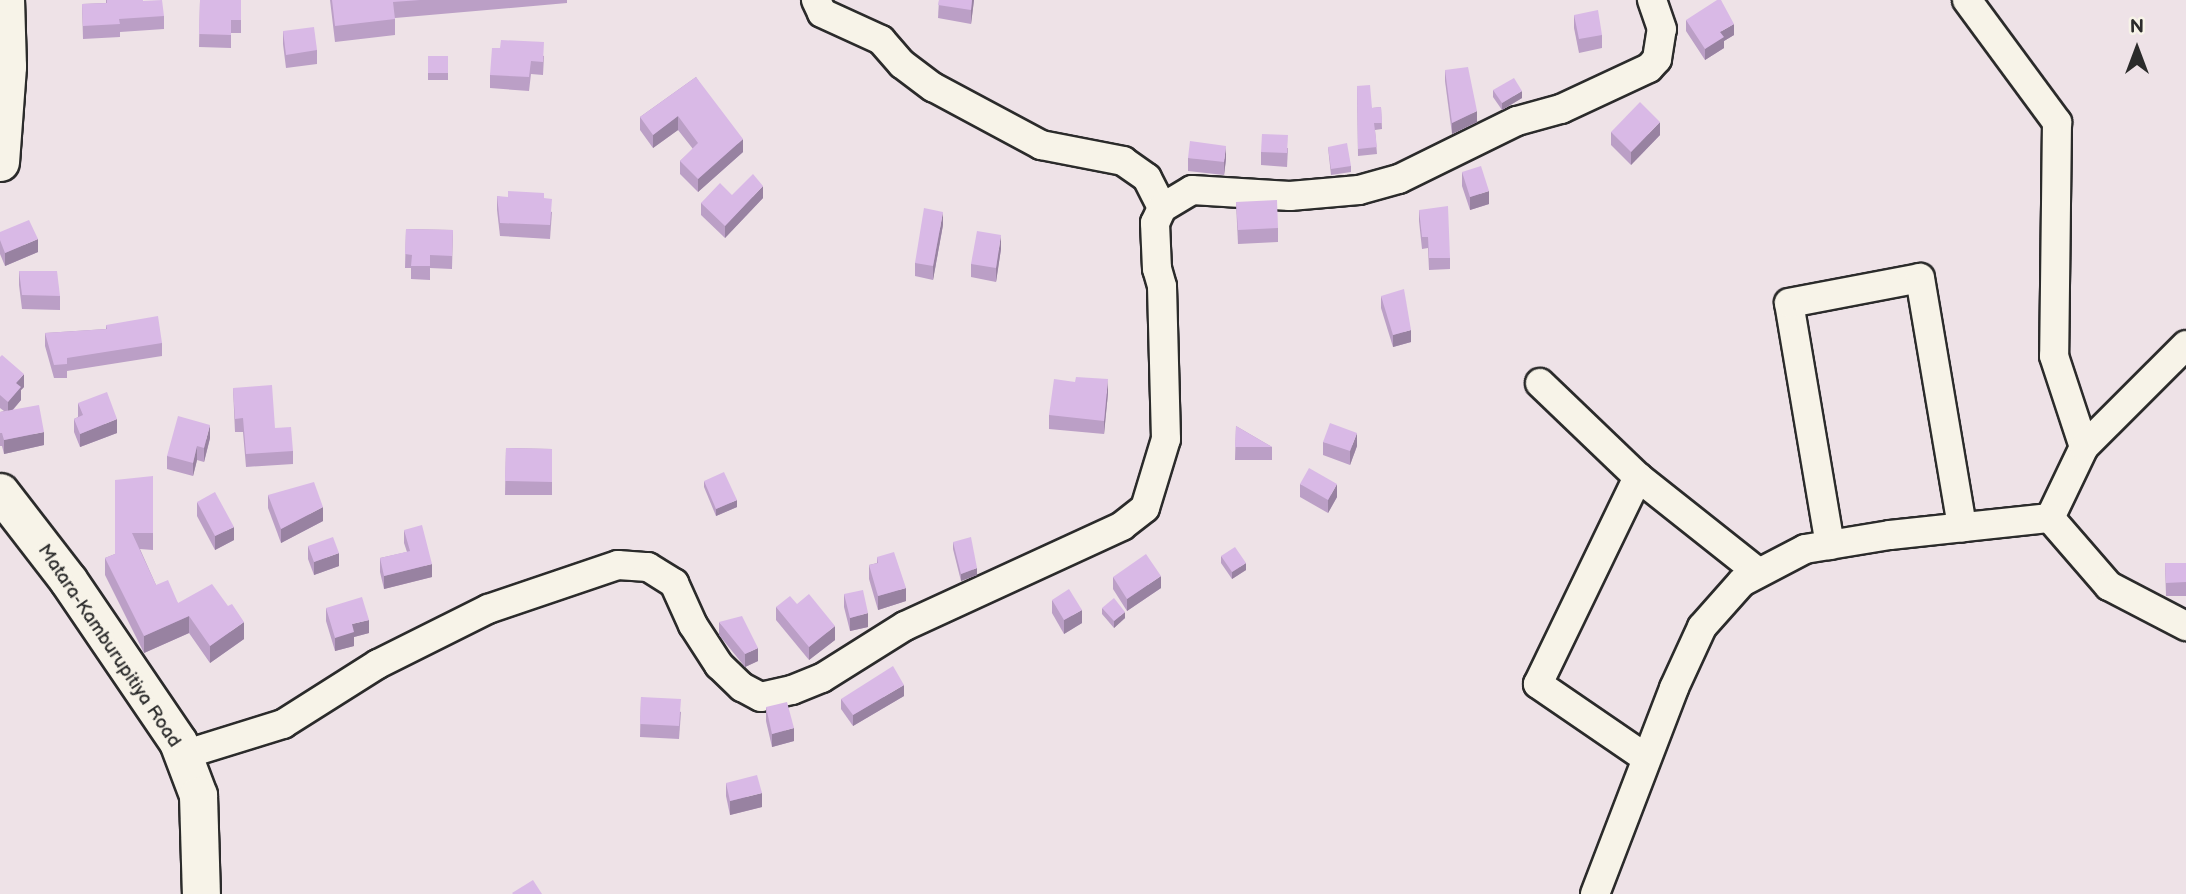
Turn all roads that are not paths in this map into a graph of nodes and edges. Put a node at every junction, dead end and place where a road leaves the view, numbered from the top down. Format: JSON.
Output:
{"nodes":[{"id":1,"x":5,"y":0,"type":"edge"},
{"id":2,"x":816,"y":0,"type":"edge"},
{"id":3,"x":1652,"y":0,"type":"edge"},
{"id":4,"x":1967,"y":0,"type":"edge"},
{"id":5,"x":0,"y":162,"type":"edge"},
{"id":6,"x":1162,"y":208,"type":"junction"},
{"id":7,"x":2186,"y":345,"type":"edge"},
{"id":8,"x":1541,"y":383,"type":"dead end"},
{"id":9,"x":2084,"y":447,"type":"junction"},
{"id":10,"x":1638,"y":477,"type":"junction"},
{"id":11,"x":0,"y":492,"type":"edge"},
{"id":12,"x":2049,"y":518,"type":"junction"},
{"id":13,"x":1962,"y":527,"type":"junction"},
{"id":14,"x":1830,"y":545,"type":"junction"},
{"id":15,"x":1759,"y":573,"type":"junction"},
{"id":16,"x":2186,"y":626,"type":"edge"},
{"id":17,"x":183,"y":755,"type":"junction"},
{"id":18,"x":1646,"y":758,"type":"junction"},
{"id":19,"x":201,"y":894,"type":"edge"},
{"id":20,"x":1595,"y":894,"type":"edge"}],
"edges":[{"from":1,"to":5,"type":"main road"},
{"from":2,"to":6,"type":"street"},
{"from":3,"to":6,"type":"street"},
{"from":4,"to":9,"type":"street"},
{"from":6,"to":17,"type":"street"},
{"from":7,"to":9,"type":"street"},
{"from":8,"to":10,"type":"street"},
{"from":9,"to":12,"type":"street"},
{"from":10,"to":15,"type":"street"},
{"from":10,"to":18,"type":"street"},
{"from":11,"to":17,"type":"main road","name":"Matara-Kamburupitiya Road"},
{"from":12,"to":13,"type":"street"},
{"from":12,"to":16,"type":"street"},
{"from":13,"to":14,"type":"street"},
{"from":13,"to":14,"type":"street"},
{"from":14,"to":15,"type":"street"},
{"from":15,"to":18,"type":"street"},
{"from":17,"to":19,"type":"main road","name":"Matara-Kamburupitiya Road"},
{"from":18,"to":20,"type":"street"}]}
